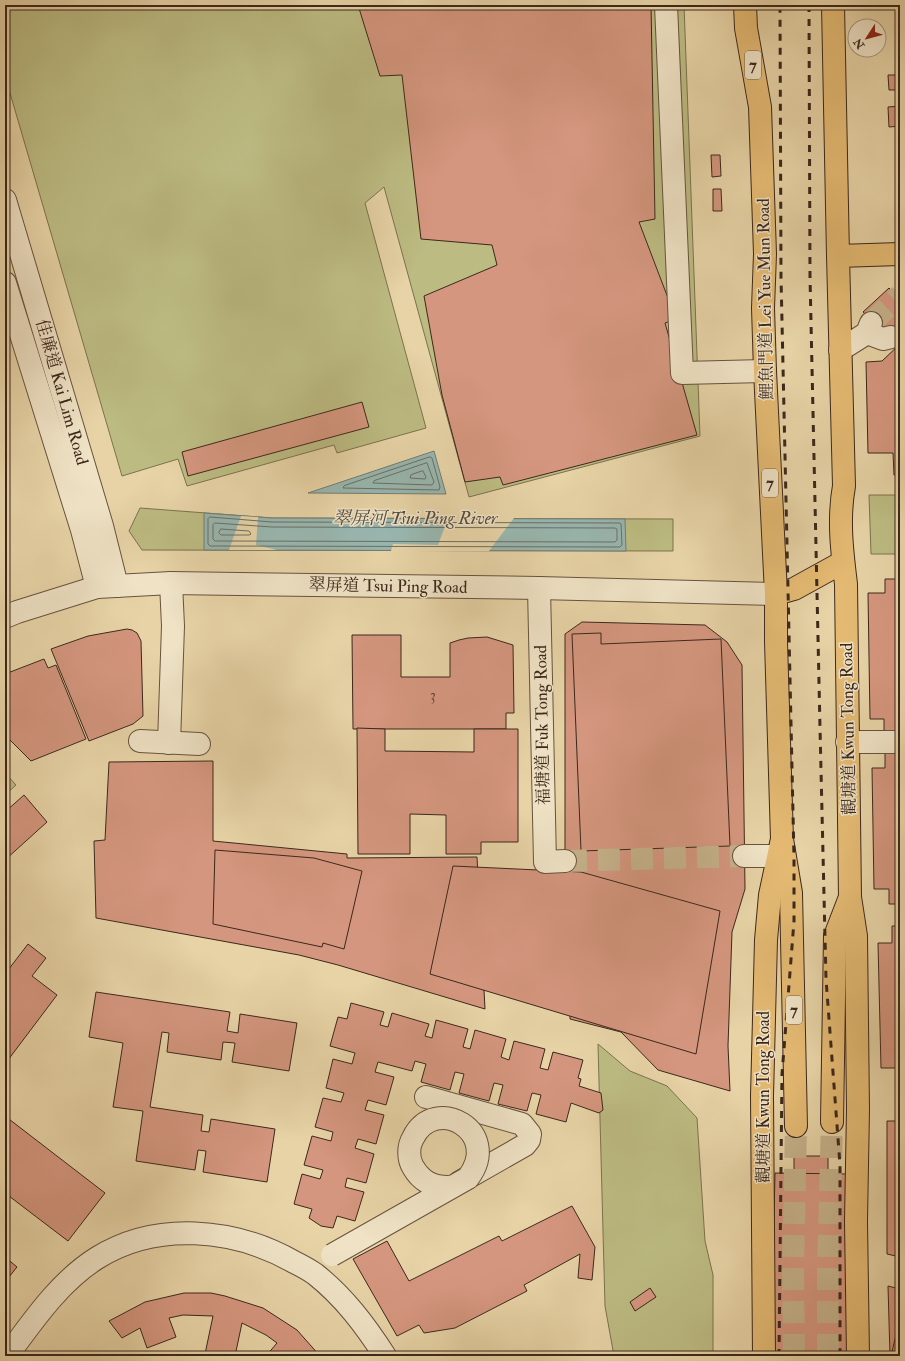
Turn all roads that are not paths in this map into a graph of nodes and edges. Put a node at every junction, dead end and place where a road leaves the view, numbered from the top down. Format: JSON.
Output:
{"nodes":[{"id":1,"x":666,"y":5,"type":"edge"},
{"id":2,"x":745,"y":5,"type":"edge"},
{"id":3,"x":834,"y":5,"type":"edge"},
{"id":4,"x":5,"y":200,"type":"edge"},
{"id":5,"x":900,"y":254,"type":"edge"},
{"id":6,"x":838,"y":256,"type":"junction"},
{"id":7,"x":5,"y":283,"type":"edge"},
{"id":8,"x":891,"y":336,"type":"dead end"},
{"id":9,"x":840,"y":350,"type":"junction"},
{"id":10,"x":765,"y":371,"type":"junction"},
{"id":11,"x":843,"y":562,"type":"junction"},
{"id":12,"x":171,"y":583,"type":"junction"},
{"id":13,"x":107,"y":586,"type":"junction"},
{"id":14,"x":539,"y":588,"type":"junction"},
{"id":15,"x":776,"y":594,"type":"junction"},
{"id":16,"x":5,"y":617,"type":"edge"},
{"id":17,"x":140,"y":741,"type":"dead end"},
{"id":18,"x":847,"y":742,"type":"junction"},
{"id":19,"x":900,"y":742,"type":"edge"},
{"id":20,"x":169,"y":743,"type":"junction"},
{"id":21,"x":199,"y":744,"type":"dead end"},
{"id":22,"x":780,"y":848,"type":"junction"},
{"id":23,"x":744,"y":856,"type":"tunnel mouth"},
{"id":24,"x":555,"y":861,"type":"dead end"},
{"id":25,"x":850,"y":896,"type":"junction"},
{"id":26,"x":426,"y":1097,"type":"dead end"},
{"id":27,"x":832,"y":1122,"type":"tunnel mouth"},
{"id":28,"x":796,"y":1126,"type":"tunnel mouth"},
{"id":29,"x":305,"y":1268,"type":"junction"},
{"id":30,"x":7,"y":1356,"type":"edge"},
{"id":31,"x":385,"y":1356,"type":"edge"},
{"id":32,"x":764,"y":1356,"type":"edge"},
{"id":33,"x":858,"y":1356,"type":"edge"}],
"edges":[{"from":1,"to":10,"type":"street"},
{"from":2,"to":10,"type":"main road","name":"鯉魚門道 Lei Yue Mun Road","number":"7"},
{"from":3,"to":6,"type":"main road"},
{"from":4,"to":13,"type":"street","name":"佳廉道 Kai Lim Road"},
{"from":5,"to":6,"type":"main road"},
{"from":6,"to":9,"type":"main road"},
{"from":7,"to":13,"type":"street","name":"佳廉道 Kai Lim Road"},
{"from":8,"to":9,"type":"street"},
{"from":9,"to":11,"type":"main road"},
{"from":10,"to":15,"type":"main road","name":"鯉魚門道 Lei Yue Mun Road","number":"7"},
{"from":11,"to":15,"type":"main road"},
{"from":11,"to":18,"type":"main road","name":"觀塘道 Kwun Tong Road"},
{"from":12,"to":13,"type":"street","name":"翠屏道 Tsui Ping Road"},
{"from":12,"to":14,"type":"street","name":"翠屏道 Tsui Ping Road"},
{"from":12,"to":20,"type":"street"},
{"from":13,"to":16,"type":"street","name":"翠屏道 Tsui Ping Road"},
{"from":14,"to":15,"type":"street","name":"翠屏道 Tsui Ping Road"},
{"from":14,"to":24,"type":"street","name":"福塘道 Fuk Tong Road"},
{"from":15,"to":22,"type":"main road","name":"觀塘道 Kwun Tong Road","number":"7"},
{"from":17,"to":20,"type":"street"},
{"from":18,"to":19,"type":"street"},
{"from":18,"to":25,"type":"main road","name":"觀塘道 Kwun Tong Road"},
{"from":20,"to":21,"type":"street"},
{"from":22,"to":23,"type":"street"},
{"from":22,"to":28,"type":"main road","name":"觀塘道 Kwun Tong Road","number":"7"},
{"from":22,"to":32,"type":"main road","name":"觀塘道 Kwun Tong Road"},
{"from":25,"to":27,"type":"main road","name":"觀塘道 Kwun Tong Road"},
{"from":25,"to":33,"type":"main road","name":"觀塘道 Kwun Tong Road"},
{"from":26,"to":29,"type":"street","bridge":true},
{"from":29,"to":30,"type":"street"},
{"from":29,"to":31,"type":"street"}]}
